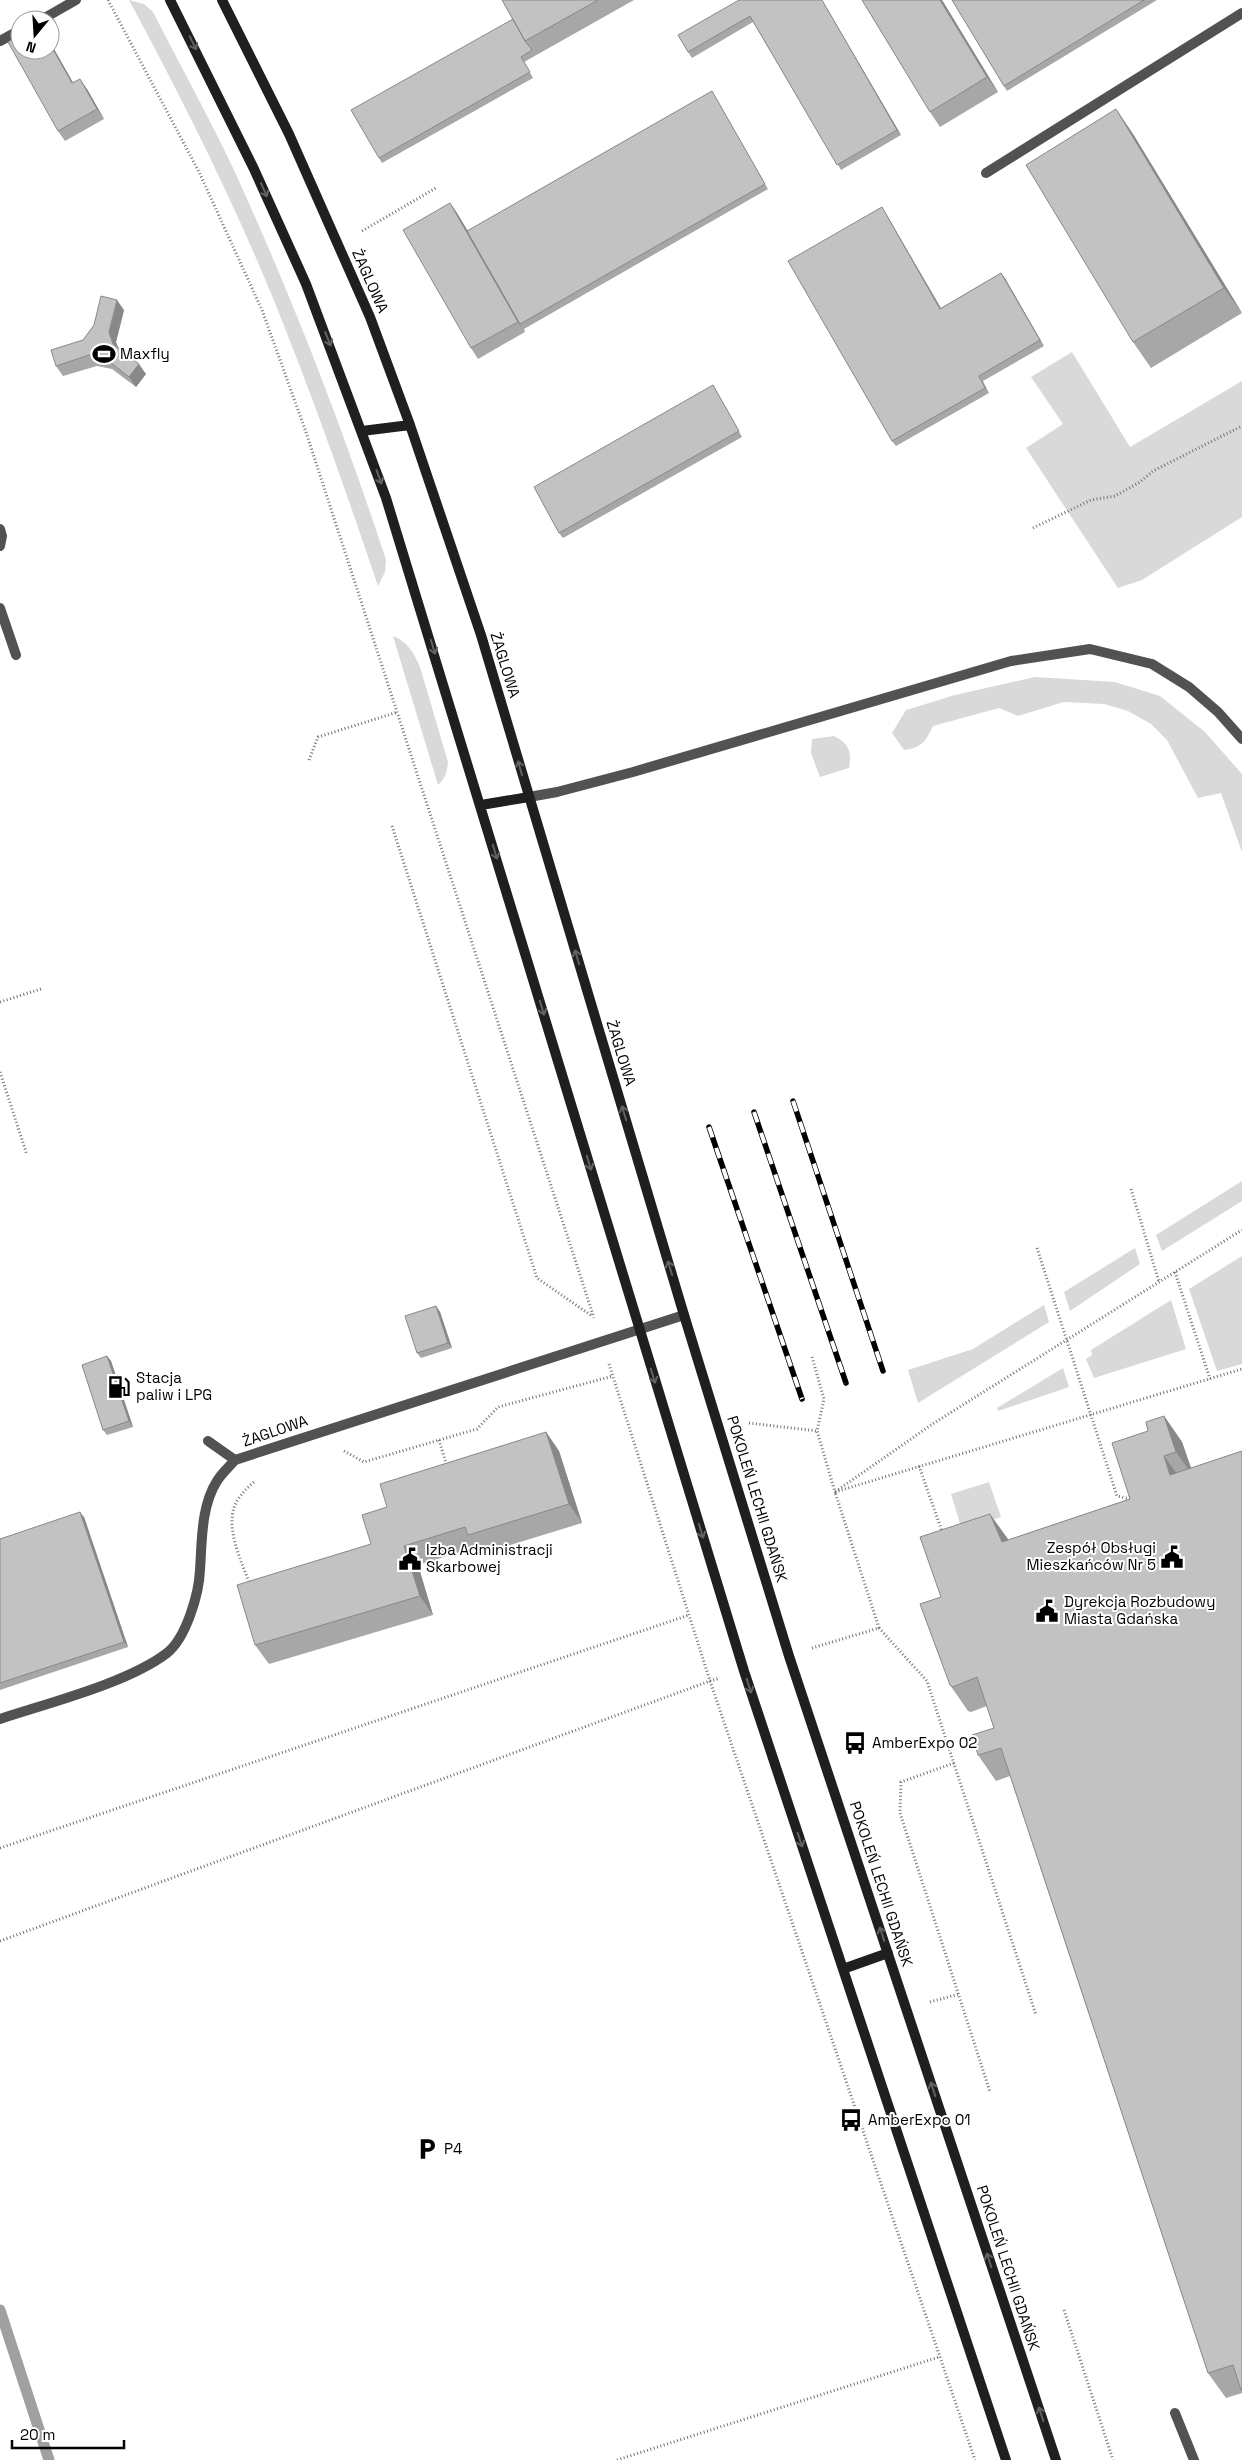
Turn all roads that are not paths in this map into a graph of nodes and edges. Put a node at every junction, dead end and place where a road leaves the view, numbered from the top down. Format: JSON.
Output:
{"nodes":[{"id":1,"x":76,"y":0,"type":"edge"},
{"id":2,"x":170,"y":0,"type":"edge"},
{"id":3,"x":222,"y":0,"type":"edge"},
{"id":4,"x":58,"y":10,"type":"edge"},
{"id":5,"x":1242,"y":13,"type":"edge"},
{"id":6,"x":986,"y":173,"type":"dead end"},
{"id":7,"x":410,"y":425,"type":"junction"},
{"id":8,"x":362,"y":431,"type":"junction"},
{"id":9,"x":0,"y":529,"type":"edge"},
{"id":10,"x":0,"y":546,"type":"edge"},
{"id":11,"x":0,"y":608,"type":"edge"},
{"id":12,"x":16,"y":655,"type":"dead end"},
{"id":13,"x":1242,"y":739,"type":"edge"},
{"id":14,"x":528,"y":797,"type":"junction"},
{"id":15,"x":481,"y":805,"type":"junction"},
{"id":16,"x":684,"y":1315,"type":"junction"},
{"id":17,"x":639,"y":1329,"type":"junction"},
{"id":18,"x":208,"y":1441,"type":"dead end"},
{"id":19,"x":235,"y":1460,"type":"junction"},
{"id":20,"x":0,"y":1719,"type":"edge"},
{"id":21,"x":888,"y":1953,"type":"junction"},
{"id":22,"x":843,"y":1970,"type":"junction"},
{"id":23,"x":1175,"y":2413,"type":"dead end"},
{"id":24,"x":1006,"y":2460,"type":"edge"},
{"id":25,"x":1056,"y":2460,"type":"edge"},
{"id":26,"x":1194,"y":2460,"type":"edge"}],
"edges":[{"from":1,"to":4,"type":"street"},
{"from":2,"to":8,"type":"street","one_way":true},
{"from":3,"to":7,"type":"street","name":"ŻAGLOWA"},
{"from":5,"to":6,"type":"street"},
{"from":7,"to":8,"type":"street"},
{"from":14,"to":7,"type":"street","name":"ŻAGLOWA","one_way":true},
{"from":8,"to":15,"type":"street","one_way":true},
{"from":9,"to":10,"type":"street"},
{"from":11,"to":12,"type":"street"},
{"from":13,"to":14,"type":"street"},
{"from":14,"to":15,"type":"street"},
{"from":16,"to":14,"type":"street","name":"ŻAGLOWA","one_way":true},
{"from":15,"to":17,"type":"street","one_way":true},
{"from":16,"to":17,"type":"street","name":"ŻAGLOWA"},
{"from":21,"to":16,"type":"street","name":"POKOLEŃ LECHII GDAŃSK","one_way":true},
{"from":17,"to":19,"type":"street","name":"ŻAGLOWA"},
{"from":17,"to":22,"type":"street","one_way":true},
{"from":18,"to":19,"type":"street"},
{"from":19,"to":20,"type":"street","name":"ŻAGLOWA"},
{"from":21,"to":22,"type":"street"},
{"from":25,"to":21,"type":"street","name":"POKOLEŃ LECHII GDAŃSK","one_way":true},
{"from":22,"to":24,"type":"street"},
{"from":23,"to":26,"type":"street"}]}
